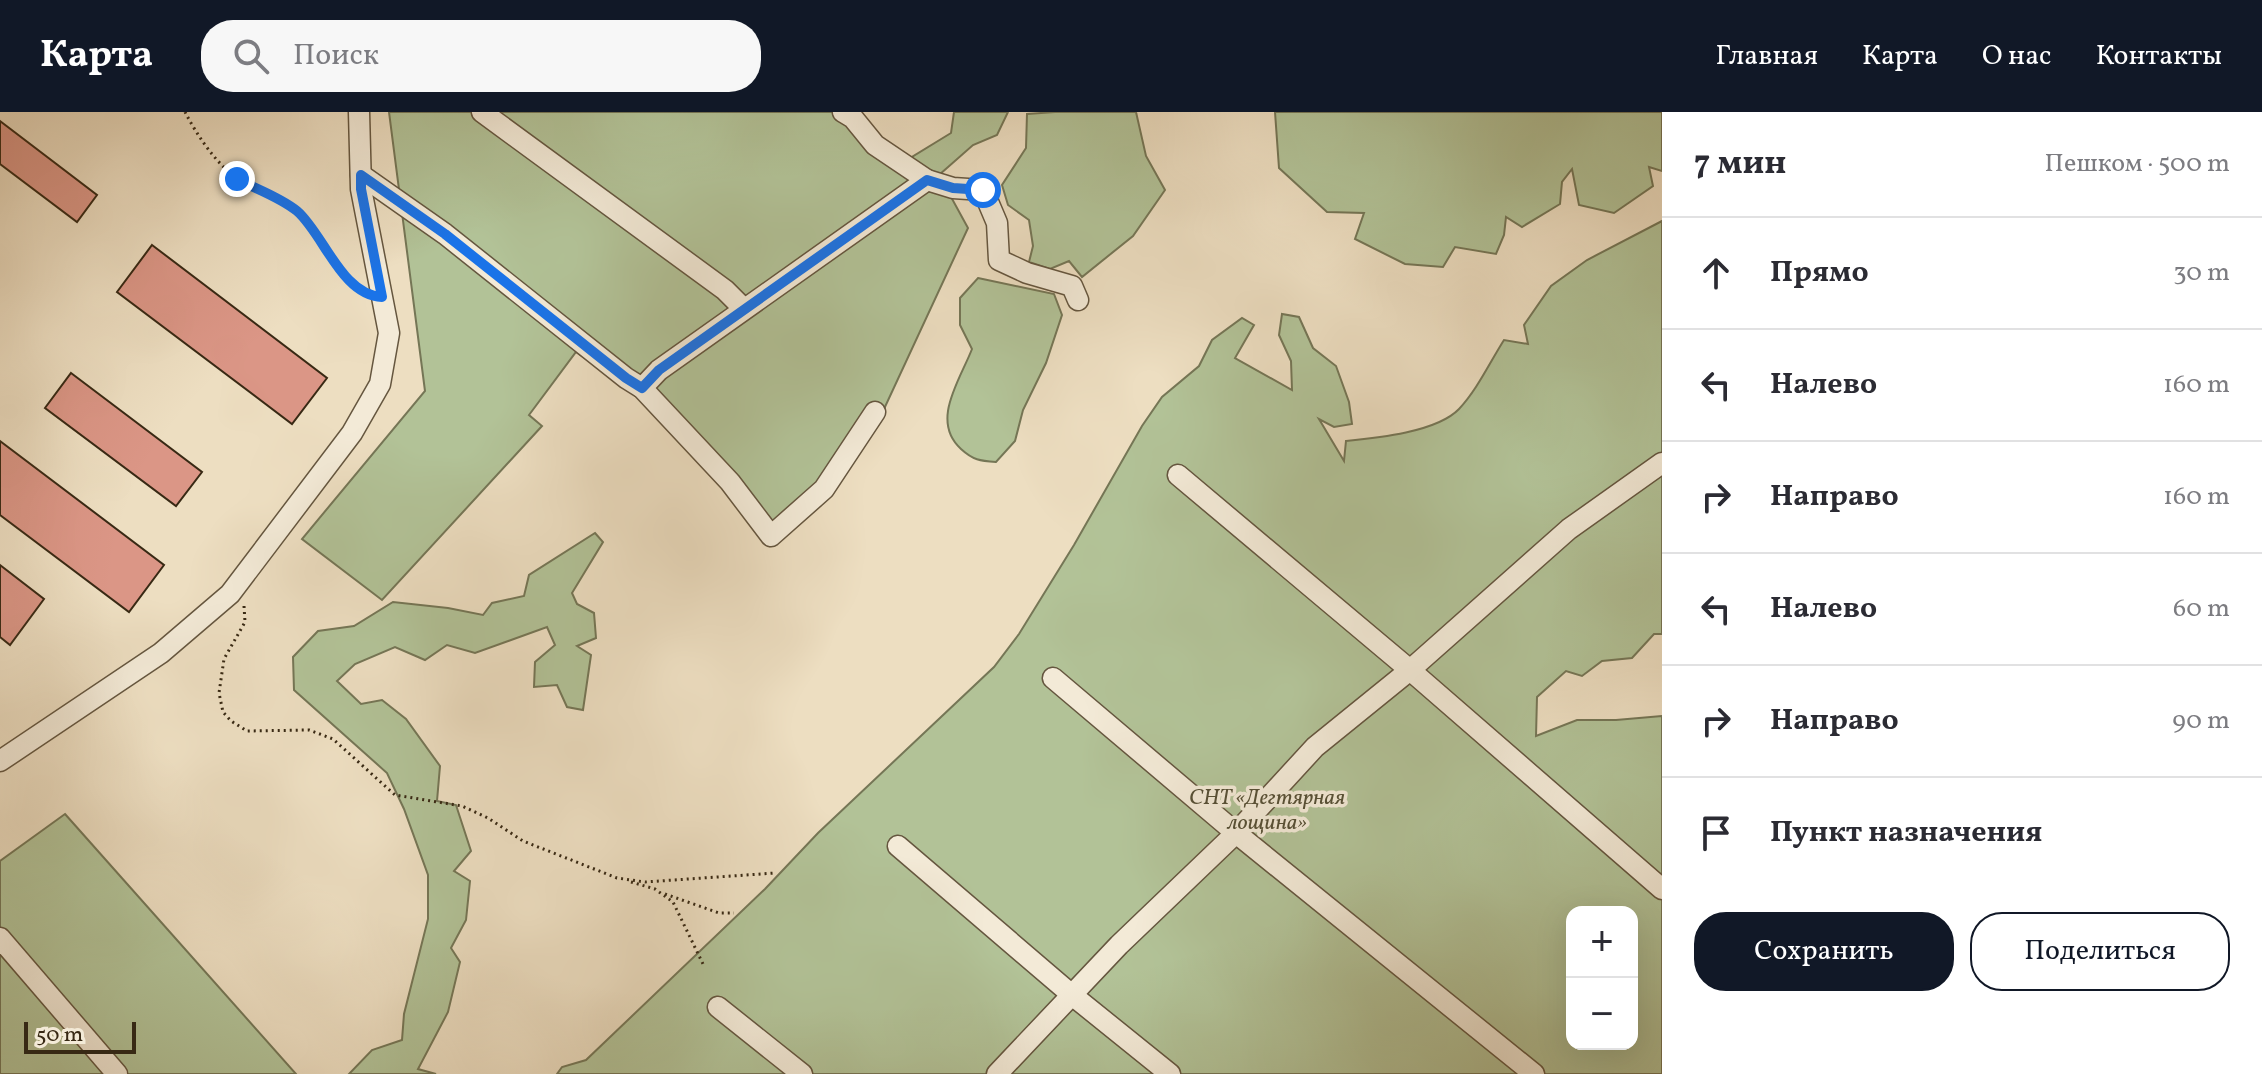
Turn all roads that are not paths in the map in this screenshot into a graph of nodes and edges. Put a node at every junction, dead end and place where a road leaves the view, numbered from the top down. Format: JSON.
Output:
{"nodes":[{"id":1,"x":359,"y":112,"type":"edge"},
{"id":2,"x":482,"y":112,"type":"edge"},
{"id":3,"x":843,"y":112,"type":"edge"},
{"id":4,"x":361,"y":175,"type":"junction"},
{"id":5,"x":927,"y":180,"type":"junction"},
{"id":6,"x":1078,"y":300,"type":"dead end"},
{"id":7,"x":744,"y":309,"type":"junction"},
{"id":8,"x":642,"y":388,"type":"junction"},
{"id":9,"x":875,"y":412,"type":"dead end"},
{"id":10,"x":1662,"y":463,"type":"edge"},
{"id":11,"x":1178,"y":475,"type":"dead end"},
{"id":12,"x":1410,"y":670,"type":"junction"},
{"id":13,"x":1053,"y":678,"type":"dead end"},
{"id":14,"x":0,"y":761,"type":"edge"},
{"id":15,"x":1236,"y":833,"type":"junction"},
{"id":16,"x":898,"y":846,"type":"dead end"},
{"id":17,"x":1662,"y":889,"type":"edge"},
{"id":18,"x":0,"y":938,"type":"edge"},
{"id":19,"x":1072,"y":995,"type":"junction"},
{"id":20,"x":718,"y":1007,"type":"dead end"},
{"id":21,"x":117,"y":1074,"type":"edge"},
{"id":22,"x":802,"y":1074,"type":"edge"},
{"id":23,"x":997,"y":1074,"type":"edge"},
{"id":24,"x":1170,"y":1074,"type":"edge"},
{"id":25,"x":1534,"y":1074,"type":"edge"}],
"edges":[{"from":1,"to":4,"type":"street"},
{"from":2,"to":7,"type":"street"},
{"from":3,"to":5,"type":"street"},
{"from":4,"to":8,"type":"street"},
{"from":4,"to":14,"type":"street"},
{"from":5,"to":6,"type":"street"},
{"from":5,"to":7,"type":"street"},
{"from":7,"to":8,"type":"street"},
{"from":8,"to":9,"type":"street"},
{"from":10,"to":12,"type":"street"},
{"from":11,"to":12,"type":"street"},
{"from":12,"to":15,"type":"street"},
{"from":12,"to":17,"type":"street"},
{"from":13,"to":15,"type":"street"},
{"from":15,"to":19,"type":"street"},
{"from":15,"to":25,"type":"street"},
{"from":16,"to":19,"type":"street"},
{"from":18,"to":21,"type":"street"},
{"from":19,"to":23,"type":"street"},
{"from":19,"to":24,"type":"street"},
{"from":20,"to":22,"type":"street"}]}
